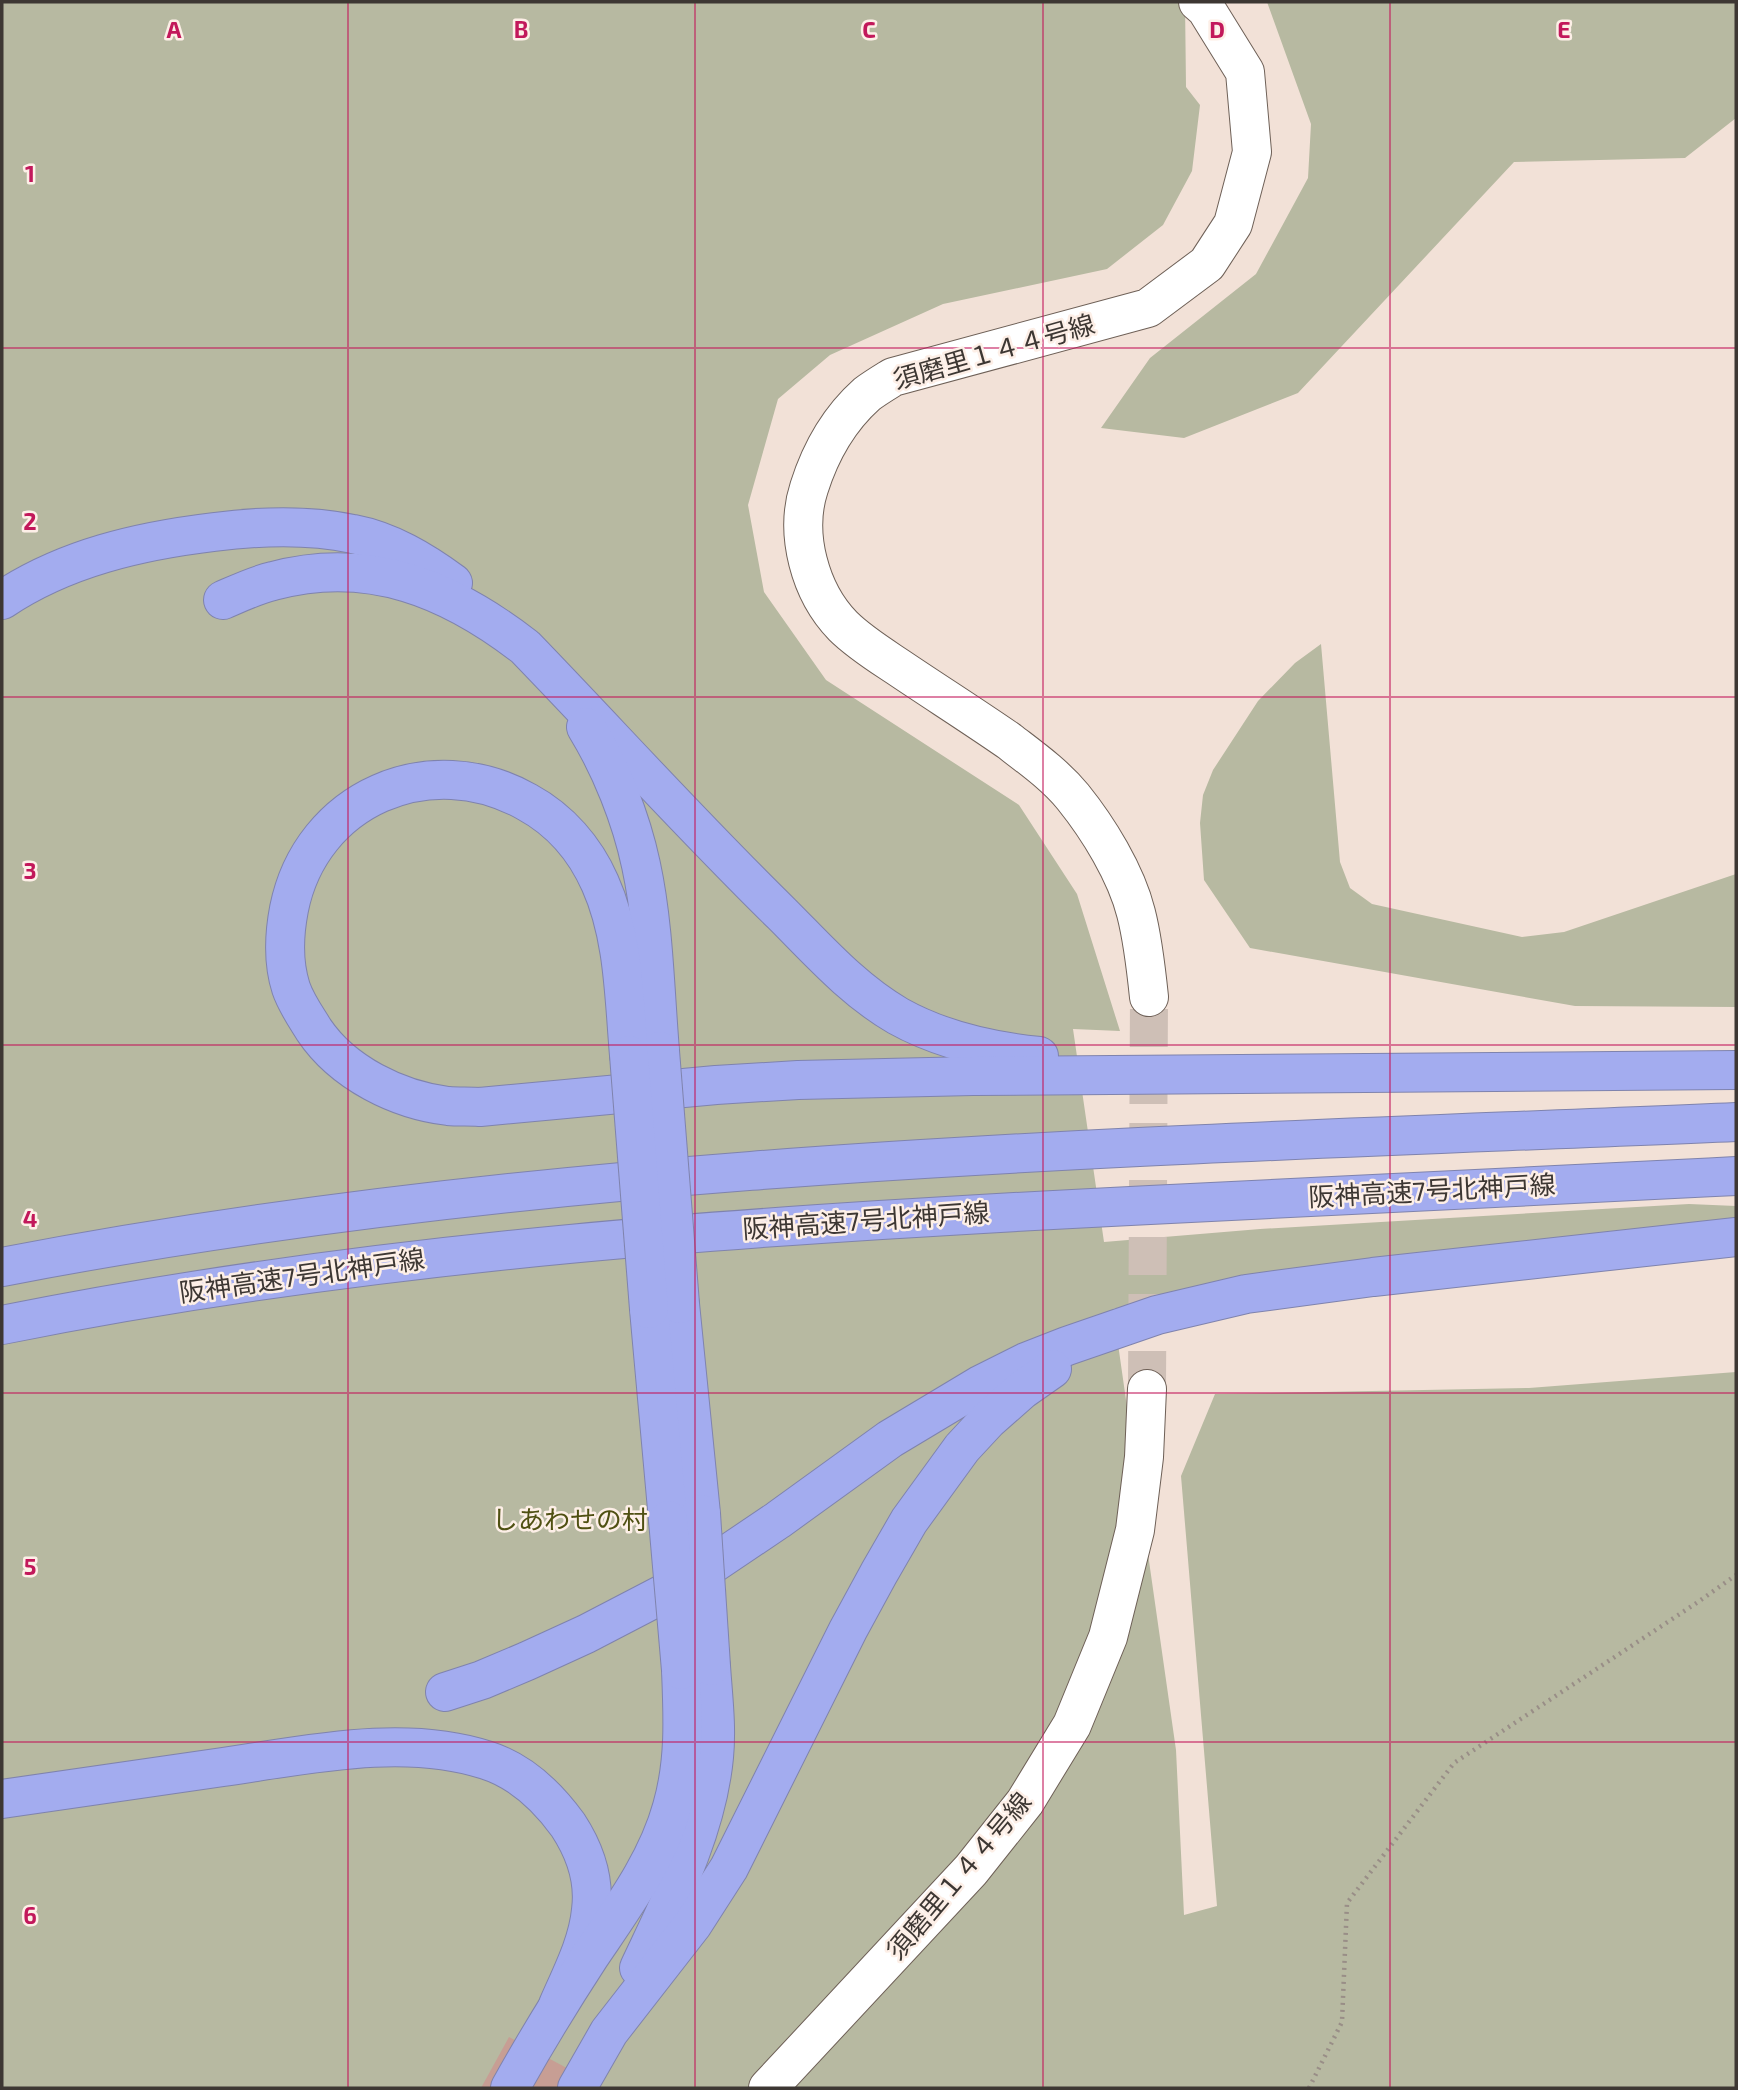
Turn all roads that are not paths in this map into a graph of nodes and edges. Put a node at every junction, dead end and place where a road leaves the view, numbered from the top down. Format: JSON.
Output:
{"nodes":[{"id":1,"x":1198,"y":2,"type":"edge"},
{"id":2,"x":2,"y":600,"type":"edge"},
{"id":3,"x":223,"y":600,"type":"dead end"},
{"id":4,"x":525,"y":647,"type":"junction"},
{"id":5,"x":1149,"y":996,"type":"tunnel mouth"},
{"id":6,"x":645,"y":1053,"type":"junction"},
{"id":7,"x":1736,"y":1070,"type":"edge"},
{"id":8,"x":1349,"y":1073,"type":"junction"},
{"id":9,"x":1736,"y":1122,"type":"edge"},
{"id":10,"x":1736,"y":1177,"type":"edge"},
{"id":11,"x":1736,"y":1237,"type":"edge"},
{"id":12,"x":2,"y":1267,"type":"edge"},
{"id":13,"x":2,"y":1325,"type":"edge"},
{"id":14,"x":1123,"y":1327,"type":"junction"},
{"id":15,"x":1147,"y":1389,"type":"tunnel mouth"},
{"id":16,"x":696,"y":1668,"type":"junction"},
{"id":17,"x":444,"y":1692,"type":"dead end"},
{"id":18,"x":2,"y":1799,"type":"edge"},
{"id":19,"x":558,"y":2005,"type":"junction"},
{"id":20,"x":609,"y":2032,"type":"junction"},
{"id":21,"x":510,"y":2088,"type":"edge"},
{"id":22,"x":577,"y":2088,"type":"edge"},
{"id":23,"x":768,"y":2088,"type":"edge"}],
"edges":[{"from":1,"to":5,"type":"street","name":"須磨里１４４号線"},
{"from":2,"to":4,"type":"highway"},
{"from":3,"to":4,"type":"highway"},
{"from":4,"to":6,"type":"highway"},
{"from":4,"to":8,"type":"highway"},
{"from":6,"to":8,"type":"highway"},
{"from":6,"to":16,"type":"highway","bridge":true},
{"from":7,"to":8,"type":"highway"},
{"from":9,"to":12,"type":"highway","name":"阪神高速7号北神戸線"},
{"from":10,"to":13,"type":"highway","name":"阪神高速7号北神戸線"},
{"from":11,"to":14,"type":"highway"},
{"from":14,"to":17,"type":"highway"},
{"from":14,"to":20,"type":"highway"},
{"from":15,"to":23,"type":"street","name":"須磨里１４４号線"},
{"from":16,"to":19,"type":"highway"},
{"from":16,"to":20,"type":"highway"},
{"from":18,"to":19,"type":"highway"},
{"from":19,"to":21,"type":"highway"},
{"from":20,"to":22,"type":"highway"}]}
